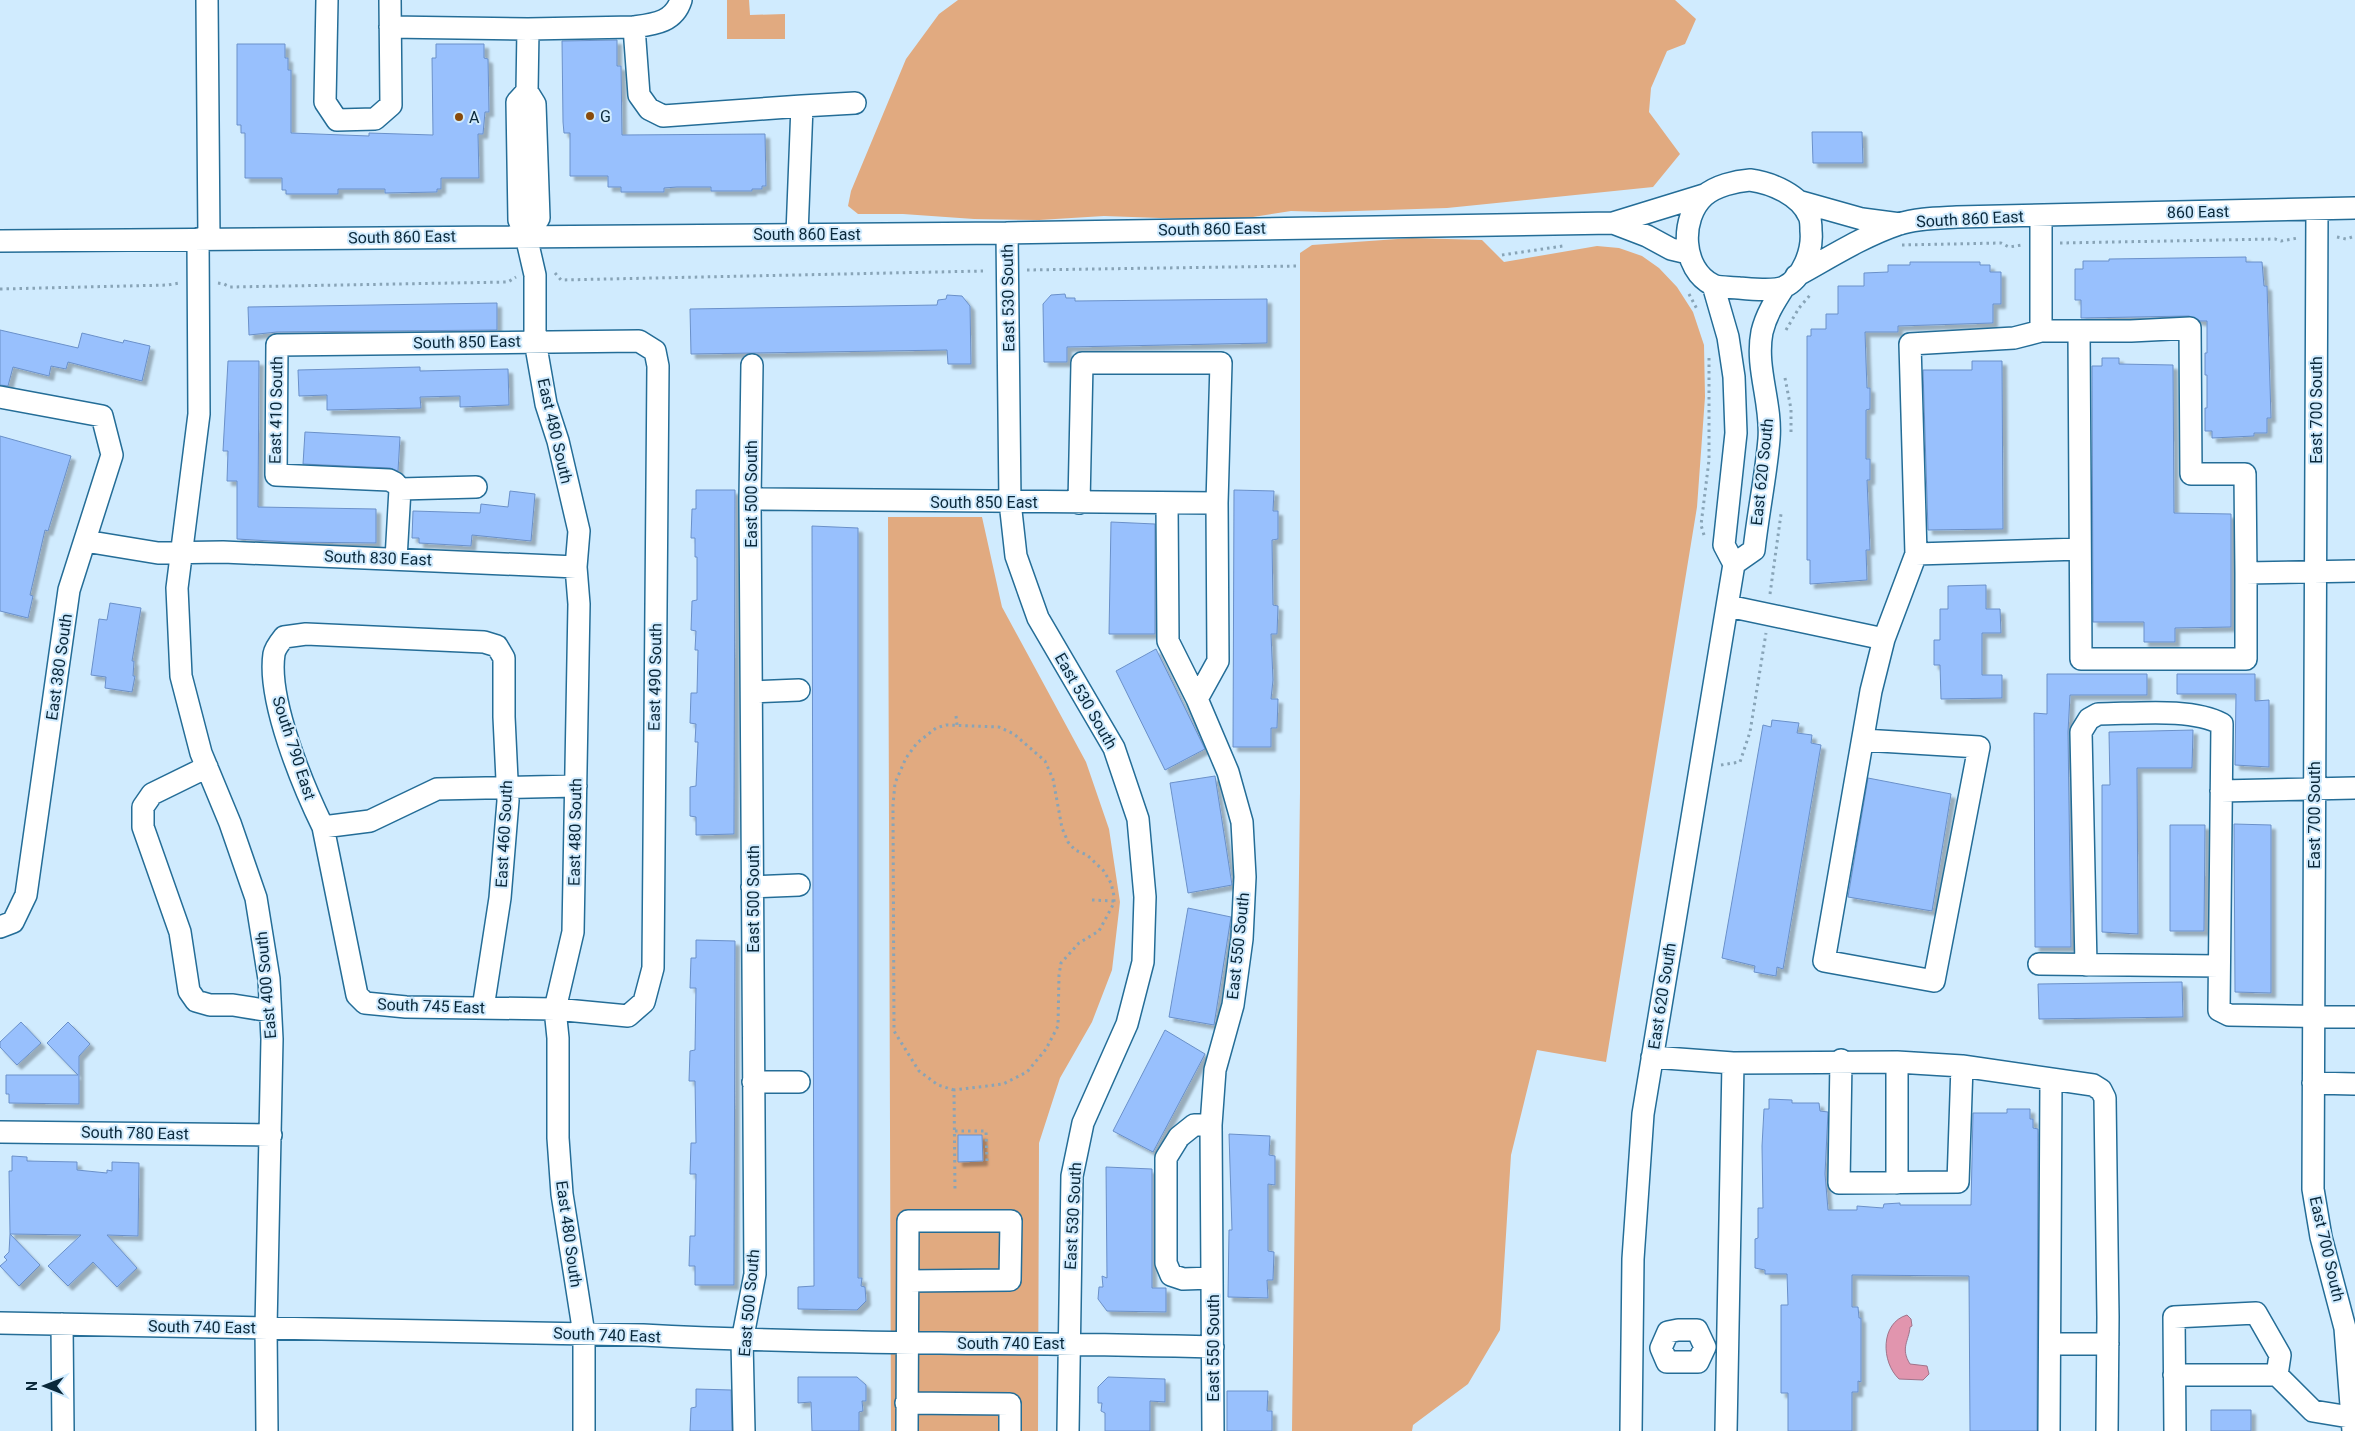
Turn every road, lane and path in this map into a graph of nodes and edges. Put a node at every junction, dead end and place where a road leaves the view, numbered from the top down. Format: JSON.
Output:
{"nodes":[{"id":1,"x":207,"y":0,"type":"edge"},
{"id":2,"x":327,"y":0,"type":"edge"},
{"id":3,"x":390,"y":0,"type":"edge"},
{"id":4,"x":682,"y":0,"type":"edge"},
{"id":5,"x":390,"y":27,"type":"junction"},
{"id":6,"x":634,"y":27,"type":"junction"},
{"id":7,"x":528,"y":29,"type":"junction"},
{"id":8,"x":855,"y":103,"type":"dead end"},
{"id":9,"x":802,"y":106,"type":"junction"},
{"id":10,"x":1704,"y":195,"type":"junction"},
{"id":11,"x":1798,"y":201,"type":"junction"},
{"id":12,"x":2355,"y":208,"type":"edge"},
{"id":13,"x":2316,"y":209,"type":"junction"},
{"id":14,"x":2040,"y":216,"type":"junction"},
{"id":15,"x":1614,"y":223,"type":"junction"},
{"id":16,"x":1900,"y":224,"type":"junction"},
{"id":17,"x":1007,"y":233,"type":"junction"},
{"id":18,"x":798,"y":234,"type":"junction"},
{"id":19,"x":526,"y":236,"type":"junction"},
{"id":20,"x":2355,"y":236,"type":"edge"},
{"id":21,"x":2337,"y":237,"type":"dead end"},
{"id":22,"x":203,"y":239,"type":"junction"},
{"id":23,"x":2286,"y":239,"type":"dead end"},
{"id":24,"x":0,"y":241,"type":"edge"},
{"id":25,"x":2057,"y":243,"type":"dead end"},
{"id":26,"x":1568,"y":245,"type":"dead end"},
{"id":27,"x":1896,"y":246,"type":"dead end"},
{"id":28,"x":2012,"y":246,"type":"dead end"},
{"id":29,"x":1688,"y":253,"type":"junction"},
{"id":30,"x":1502,"y":255,"type":"dead end"},
{"id":31,"x":1298,"y":266,"type":"dead end"},
{"id":32,"x":1027,"y":270,"type":"dead end"},
{"id":33,"x":982,"y":272,"type":"dead end"},
{"id":34,"x":556,"y":273,"type":"dead end"},
{"id":35,"x":517,"y":277,"type":"dead end"},
{"id":36,"x":1790,"y":282,"type":"junction"},
{"id":37,"x":174,"y":283,"type":"dead end"},
{"id":38,"x":224,"y":284,"type":"dead end"},
{"id":39,"x":1713,"y":285,"type":"junction"},
{"id":40,"x":0,"y":289,"type":"edge"},
{"id":41,"x":1685,"y":289,"type":"dead end"},
{"id":42,"x":1815,"y":290,"type":"dead end"},
{"id":43,"x":1700,"y":314,"type":"dead end"},
{"id":44,"x":2041,"y":331,"type":"junction"},
{"id":45,"x":2079,"y":331,"type":"junction"},
{"id":46,"x":1784,"y":334,"type":"dead end"},
{"id":47,"x":535,"y":341,"type":"junction"},
{"id":48,"x":277,"y":345,"type":"joint"},
{"id":49,"x":655,"y":351,"type":"joint"},
{"id":50,"x":1709,"y":355,"type":"dead end"},
{"id":51,"x":752,"y":365,"type":"dead end"},
{"id":52,"x":1785,"y":375,"type":"dead end"},
{"id":53,"x":0,"y":397,"type":"edge"},
{"id":54,"x":1790,"y":445,"type":"dead end"},
{"id":55,"x":397,"y":486,"type":"junction"},
{"id":56,"x":476,"y":487,"type":"dead end"},
{"id":57,"x":750,"y":499,"type":"junction"},
{"id":58,"x":1010,"y":502,"type":"junction"},
{"id":59,"x":1079,"y":503,"type":"junction"},
{"id":60,"x":1217,"y":503,"type":"junction"},
{"id":61,"x":1167,"y":504,"type":"junction"},
{"id":62,"x":1782,"y":508,"type":"dead end"},
{"id":63,"x":1700,"y":525,"type":"dead end"},
{"id":64,"x":85,"y":541,"type":"junction"},
{"id":65,"x":2080,"y":549,"type":"junction"},
{"id":66,"x":181,"y":552,"type":"junction"},
{"id":67,"x":1916,"y":554,"type":"junction"},
{"id":68,"x":396,"y":559,"type":"junction"},
{"id":69,"x":1734,"y":564,"type":"junction"},
{"id":70,"x":576,"y":567,"type":"junction"},
{"id":71,"x":2355,"y":571,"type":"edge"},
{"id":72,"x":2246,"y":573,"type":"junction"},
{"id":73,"x":2315,"y":573,"type":"junction"},
{"id":74,"x":1770,"y":590,"type":"dead end"},
{"id":75,"x":1728,"y":606,"type":"junction"},
{"id":76,"x":1884,"y":640,"type":"junction"},
{"id":77,"x":1764,"y":646,"type":"dead end"},
{"id":78,"x":504,"y":658,"type":"joint"},
{"id":79,"x":799,"y":690,"type":"dead end"},
{"id":80,"x":752,"y":692,"type":"junction"},
{"id":81,"x":1197,"y":699,"type":"junction"},
{"id":82,"x":956,"y":716,"type":"dead end"},
{"id":83,"x":957,"y":725,"type":"junction"},
{"id":84,"x":1863,"y":740,"type":"junction"},
{"id":85,"x":1740,"y":762,"type":"dead end"},
{"id":86,"x":207,"y":767,"type":"junction"},
{"id":87,"x":576,"y":786,"type":"junction"},
{"id":88,"x":508,"y":787,"type":"junction"},
{"id":89,"x":2315,"y":788,"type":"junction"},
{"id":90,"x":2355,"y":788,"type":"edge"},
{"id":91,"x":2221,"y":791,"type":"junction"},
{"id":92,"x":324,"y":827,"type":"junction"},
{"id":93,"x":799,"y":885,"type":"dead end"},
{"id":94,"x":752,"y":887,"type":"junction"},
{"id":95,"x":1092,"y":900,"type":"dead end"},
{"id":96,"x":1114,"y":900,"type":"junction"},
{"id":97,"x":6,"y":924,"type":"edge"},
{"id":98,"x":2039,"y":964,"type":"dead end"},
{"id":99,"x":2086,"y":965,"type":"junction"},
{"id":100,"x":2218,"y":966,"type":"junction"},
{"id":101,"x":644,"y":1002,"type":"joint"},
{"id":102,"x":483,"y":1008,"type":"junction"},
{"id":103,"x":556,"y":1010,"type":"junction"},
{"id":104,"x":270,"y":1011,"type":"junction"},
{"id":105,"x":2314,"y":1016,"type":"junction"},
{"id":106,"x":2355,"y":1017,"type":"edge"},
{"id":107,"x":1652,"y":1057,"type":"junction"},
{"id":108,"x":1841,"y":1060,"type":"junction"},
{"id":109,"x":1897,"y":1062,"type":"junction"},
{"id":110,"x":1733,"y":1063,"type":"junction"},
{"id":111,"x":1962,"y":1066,"type":"junction"},
{"id":112,"x":2051,"y":1079,"type":"junction"},
{"id":113,"x":754,"y":1082,"type":"junction"},
{"id":114,"x":799,"y":1082,"type":"dead end"},
{"id":115,"x":2313,"y":1083,"type":"junction"},
{"id":116,"x":2355,"y":1084,"type":"edge"},
{"id":117,"x":954,"y":1090,"type":"junction"},
{"id":118,"x":1211,"y":1124,"type":"junction"},
{"id":119,"x":955,"y":1131,"type":"junction"},
{"id":120,"x":0,"y":1132,"type":"edge"},
{"id":121,"x":271,"y":1135,"type":"junction"},
{"id":122,"x":987,"y":1162,"type":"dead end"},
{"id":123,"x":1897,"y":1183,"type":"junction"},
{"id":124,"x":955,"y":1192,"type":"dead end"},
{"id":125,"x":1212,"y":1278,"type":"junction"},
{"id":126,"x":908,"y":1281,"type":"junction"},
{"id":127,"x":0,"y":1323,"type":"edge"},
{"id":128,"x":62,"y":1324,"type":"junction"},
{"id":129,"x":266,"y":1328,"type":"junction"},
{"id":130,"x":584,"y":1334,"type":"junction"},
{"id":131,"x":742,"y":1341,"type":"junction"},
{"id":132,"x":906,"y":1342,"type":"junction"},
{"id":133,"x":1069,"y":1343,"type":"junction"},
{"id":134,"x":2050,"y":1344,"type":"junction"},
{"id":135,"x":2108,"y":1344,"type":"junction"},
{"id":136,"x":1213,"y":1347,"type":"junction"},
{"id":137,"x":1632,"y":1348,"type":"junction"},
{"id":138,"x":1728,"y":1348,"type":"junction"},
{"id":139,"x":2351,"y":1354,"type":"edge"},
{"id":140,"x":2174,"y":1374,"type":"junction"},
{"id":141,"x":2277,"y":1375,"type":"junction"},
{"id":142,"x":906,"y":1404,"type":"junction"},
{"id":143,"x":2353,"y":1422,"type":"edge"},
{"id":144,"x":63,"y":1431,"type":"edge"},
{"id":145,"x":267,"y":1431,"type":"edge"},
{"id":146,"x":584,"y":1431,"type":"edge"},
{"id":147,"x":744,"y":1431,"type":"edge"},
{"id":148,"x":906,"y":1431,"type":"edge"},
{"id":149,"x":1010,"y":1431,"type":"edge"},
{"id":150,"x":1068,"y":1431,"type":"edge"},
{"id":151,"x":1213,"y":1431,"type":"edge"},
{"id":152,"x":1631,"y":1431,"type":"edge"},
{"id":153,"x":1726,"y":1431,"type":"edge"},
{"id":154,"x":2049,"y":1431,"type":"edge"},
{"id":155,"x":2107,"y":1431,"type":"edge"},
{"id":156,"x":2174,"y":1431,"type":"edge"}],
"edges":[{"from":1,"to":22,"type":"street","name":"East 400 South"},
{"from":2,"to":5,"type":"street"},
{"from":3,"to":5,"type":"street"},
{"from":4,"to":6,"type":"street"},
{"from":5,"to":7,"type":"street"},
{"from":6,"to":7,"type":"street"},
{"from":6,"to":9,"type":"street"},
{"from":7,"to":19,"type":"street"},
{"from":8,"to":9,"type":"street"},
{"from":9,"to":18,"type":"street"},
{"from":10,"to":11,"type":"street"},
{"from":10,"to":15,"type":"street","name":"South 860 East"},
{"from":10,"to":29,"type":"street"},
{"from":11,"to":16,"type":"street","name":"South 860 East"},
{"from":11,"to":36,"type":"street"},
{"from":12,"to":13,"type":"street","name":"860 East"},
{"from":13,"to":14,"type":"street","name":"860 East"},
{"from":13,"to":73,"type":"street","name":"East 700 South"},
{"from":14,"to":16,"type":"street","name":"South 860 East"},
{"from":14,"to":44,"type":"street"},
{"from":15,"to":17,"type":"street","name":"South 860 East"},
{"from":15,"to":29,"type":"street","name":"South 860 East"},
{"from":16,"to":36,"type":"street","name":"South 860 East"},
{"from":17,"to":18,"type":"street","name":"South 860 East"},
{"from":17,"to":58,"type":"street","name":"East 530 South"},
{"from":18,"to":19,"type":"street","name":"South 860 East"},
{"from":19,"to":22,"type":"street","name":"South 860 East"},
{"from":19,"to":47,"type":"street","name":"East 480 South"},
{"from":20,"to":21,"type":"path"},
{"from":22,"to":24,"type":"street","name":"South 860 East"},
{"from":22,"to":66,"type":"street","name":"East 400 South"},
{"from":23,"to":25,"type":"path"},
{"from":26,"to":30,"type":"path"},
{"from":27,"to":28,"type":"path"},
{"from":29,"to":39,"type":"street"},
{"from":31,"to":32,"type":"path"},
{"from":33,"to":34,"type":"path"},
{"from":35,"to":38,"type":"path"},
{"from":36,"to":39,"type":"street"},
{"from":36,"to":69,"type":"street","name":"East 620 South"},
{"from":37,"to":40,"type":"path"},
{"from":39,"to":69,"type":"street","name":"East 620 South"},
{"from":41,"to":43,"type":"path"},
{"from":42,"to":46,"type":"path"},
{"from":44,"to":45,"type":"street"},
{"from":44,"to":67,"type":"street"},
{"from":45,"to":65,"type":"street"},
{"from":45,"to":72,"type":"street"},
{"from":47,"to":48,"type":"street","name":"South 850 East"},
{"from":47,"to":49,"type":"street","name":"South 850 East"},
{"from":47,"to":70,"type":"street","name":"East 480 South"},
{"from":48,"to":55,"type":"street","name":"East 410 South"},
{"from":49,"to":101,"type":"street","name":"East 490 South"},
{"from":50,"to":63,"type":"path"},
{"from":51,"to":57,"type":"street","name":"East 500 South"},
{"from":52,"to":54,"type":"path"},
{"from":53,"to":64,"type":"street","name":"East 380 South"},
{"from":55,"to":56,"type":"street"},
{"from":55,"to":68,"type":"street"},
{"from":57,"to":58,"type":"street","name":"South 850 East"},
{"from":57,"to":80,"type":"street","name":"East 500 South"},
{"from":58,"to":59,"type":"street","name":"South 850 East"},
{"from":58,"to":133,"type":"street","name":"East 530 South"},
{"from":59,"to":60,"type":"street"},
{"from":59,"to":61,"type":"street","name":"South 850 East"},
{"from":60,"to":61,"type":"street","name":"South 850 East"},
{"from":60,"to":81,"type":"street"},
{"from":61,"to":81,"type":"street","name":"East 550 South"},
{"from":62,"to":74,"type":"path"},
{"from":64,"to":66,"type":"street","name":"South 830 East"},
{"from":64,"to":97,"type":"street","name":"East 380 South"},
{"from":65,"to":67,"type":"street"},
{"from":65,"to":72,"type":"street"},
{"from":66,"to":68,"type":"street","name":"South 830 East"},
{"from":66,"to":86,"type":"street","name":"East 400 South"},
{"from":67,"to":76,"type":"street"},
{"from":68,"to":70,"type":"street","name":"South 830 East"},
{"from":69,"to":75,"type":"street","name":"East 620 South"},
{"from":70,"to":87,"type":"street","name":"East 480 South"},
{"from":71,"to":73,"type":"street"},
{"from":72,"to":73,"type":"street"},
{"from":73,"to":89,"type":"street","name":"East 700 South"},
{"from":75,"to":76,"type":"street"},
{"from":75,"to":107,"type":"street","name":"East 620 South"},
{"from":76,"to":84,"type":"street"},
{"from":77,"to":85,"type":"path"},
{"from":78,"to":88,"type":"street","name":"East 460 South"},
{"from":78,"to":92,"type":"street","name":"South 790 East"},
{"from":79,"to":80,"type":"street"},
{"from":80,"to":94,"type":"street","name":"East 500 South"},
{"from":81,"to":118,"type":"street","name":"East 550 South"},
{"from":82,"to":83,"type":"path"},
{"from":83,"to":96,"type":"path"},
{"from":83,"to":117,"type":"path"},
{"from":84,"to":84,"type":"street"},
{"from":86,"to":104,"type":"street","name":"East 400 South"},
{"from":86,"to":104,"type":"street"},
{"from":87,"to":88,"type":"street"},
{"from":87,"to":103,"type":"street","name":"East 480 South"},
{"from":88,"to":92,"type":"street"},
{"from":88,"to":102,"type":"street","name":"East 460 South"},
{"from":89,"to":90,"type":"street"},
{"from":89,"to":91,"type":"street"},
{"from":89,"to":105,"type":"street","name":"East 700 South"},
{"from":91,"to":99,"type":"street"},
{"from":91,"to":100,"type":"street"},
{"from":92,"to":102,"type":"street","name":"South 745 East"},
{"from":93,"to":94,"type":"street"},
{"from":94,"to":113,"type":"street","name":"East 500 South"},
{"from":95,"to":96,"type":"path"},
{"from":96,"to":117,"type":"path"},
{"from":98,"to":99,"type":"street"},
{"from":99,"to":100,"type":"street"},
{"from":100,"to":105,"type":"street"},
{"from":101,"to":103,"type":"street","name":"South 745 East"},
{"from":102,"to":103,"type":"street","name":"South 745 East"},
{"from":103,"to":130,"type":"street","name":"East 480 South"},
{"from":104,"to":121,"type":"street","name":"East 400 South"},
{"from":105,"to":106,"type":"street"},
{"from":105,"to":115,"type":"street","name":"East 700 South"},
{"from":107,"to":110,"type":"street"},
{"from":107,"to":137,"type":"street","name":"East 620 South"},
{"from":108,"to":109,"type":"street"},
{"from":108,"to":110,"type":"street"},
{"from":108,"to":123,"type":"street"},
{"from":109,"to":111,"type":"street"},
{"from":109,"to":123,"type":"street"},
{"from":110,"to":138,"type":"street"},
{"from":111,"to":112,"type":"street"},
{"from":111,"to":123,"type":"street"},
{"from":112,"to":134,"type":"street"},
{"from":112,"to":135,"type":"street"},
{"from":113,"to":114,"type":"street"},
{"from":113,"to":131,"type":"street","name":"East 500 South"},
{"from":115,"to":116,"type":"street"},
{"from":115,"to":139,"type":"street","name":"East 700 South"},
{"from":117,"to":119,"type":"path"},
{"from":118,"to":125,"type":"street","name":"East 550 South"},
{"from":118,"to":125,"type":"street"},
{"from":119,"to":122,"type":"path"},
{"from":119,"to":124,"type":"path"},
{"from":120,"to":121,"type":"street","name":"South 780 East"},
{"from":121,"to":129,"type":"street","name":"East 400 South"},
{"from":125,"to":136,"type":"street","name":"East 550 South"},
{"from":126,"to":126,"type":"street"},
{"from":126,"to":132,"type":"street"},
{"from":127,"to":128,"type":"street","name":"South 740 East"},
{"from":128,"to":129,"type":"street","name":"South 740 East"},
{"from":128,"to":144,"type":"street"},
{"from":129,"to":130,"type":"street","name":"South 740 East"},
{"from":129,"to":145,"type":"street","name":"East 400 South"},
{"from":130,"to":131,"type":"street","name":"South 740 East"},
{"from":130,"to":146,"type":"street","name":"East 480 South"},
{"from":131,"to":132,"type":"street","name":"South 740 East"},
{"from":131,"to":147,"type":"street","name":"East 500 South"},
{"from":132,"to":133,"type":"street","name":"South 740 East"},
{"from":132,"to":142,"type":"street"},
{"from":133,"to":136,"type":"street","name":"South 740 East"},
{"from":133,"to":150,"type":"street","name":"East 530 South"},
{"from":134,"to":135,"type":"street"},
{"from":134,"to":154,"type":"street"},
{"from":135,"to":155,"type":"street"},
{"from":136,"to":151,"type":"street","name":"East 550 South"},
{"from":137,"to":138,"type":"street"},
{"from":137,"to":152,"type":"street","name":"East 620 South"},
{"from":138,"to":153,"type":"street"},
{"from":139,"to":143,"type":"street","name":"East 700 South"},
{"from":140,"to":141,"type":"street"},
{"from":140,"to":141,"type":"street"},
{"from":140,"to":156,"type":"street"},
{"from":141,"to":143,"type":"street"},
{"from":142,"to":148,"type":"street"},
{"from":142,"to":149,"type":"street"}]}
